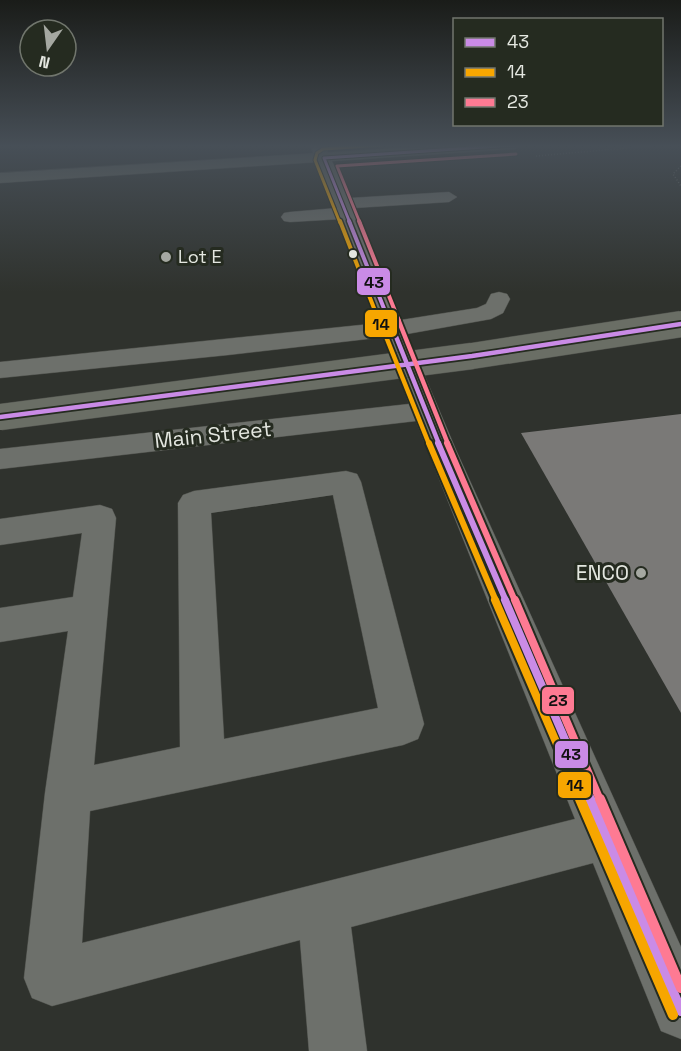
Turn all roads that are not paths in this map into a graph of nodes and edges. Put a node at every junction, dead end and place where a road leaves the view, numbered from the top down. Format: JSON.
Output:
{"nodes":[{"id":1,"x":340,"y":194,"type":"edge"},
{"id":2,"x":449,"y":197,"type":"dead end"},
{"id":3,"x":346,"y":208,"type":"junction"},
{"id":4,"x":290,"y":217,"type":"dead end"},
{"id":5,"x":499,"y":299,"type":"dead end"},
{"id":6,"x":681,"y":324,"type":"edge"},
{"id":7,"x":392,"y":328,"type":"junction"},
{"id":8,"x":0,"y":370,"type":"edge"},
{"id":9,"x":426,"y":411,"type":"junction"},
{"id":10,"x":0,"y":417,"type":"edge"},
{"id":11,"x":0,"y":459,"type":"edge"},
{"id":12,"x":0,"y":532,"type":"edge"},
{"id":13,"x":90,"y":611,"type":"junction"},
{"id":14,"x":0,"y":625,"type":"edge"},
{"id":15,"x":203,"y":766,"type":"junction"},
{"id":16,"x":68,"y":793,"type":"junction"},
{"id":17,"x":606,"y":835,"type":"junction"},
{"id":18,"x":323,"y":909,"type":"junction"},
{"id":19,"x":681,"y":1011,"type":"edge"},
{"id":20,"x":338,"y":1051,"type":"edge"}],
"edges":[{"from":1,"to":3,"type":"street"},
{"from":2,"to":3,"type":"street"},
{"from":3,"to":4,"type":"street"},
{"from":3,"to":7,"type":"street"},
{"from":5,"to":7,"type":"street"},
{"from":6,"to":10,"type":"main road","bridge":true},
{"from":7,"to":8,"type":"street"},
{"from":7,"to":9,"type":"street"},
{"from":9,"to":11,"type":"street","name":"Main Street"},
{"from":9,"to":17,"type":"street"},
{"from":12,"to":13,"type":"street"},
{"from":13,"to":14,"type":"street"},
{"from":13,"to":16,"type":"street"},
{"from":15,"to":15,"type":"street"},
{"from":15,"to":16,"type":"street"},
{"from":16,"to":18,"type":"street"},
{"from":17,"to":18,"type":"street"},
{"from":17,"to":19,"type":"street"},
{"from":18,"to":20,"type":"street"}]}
